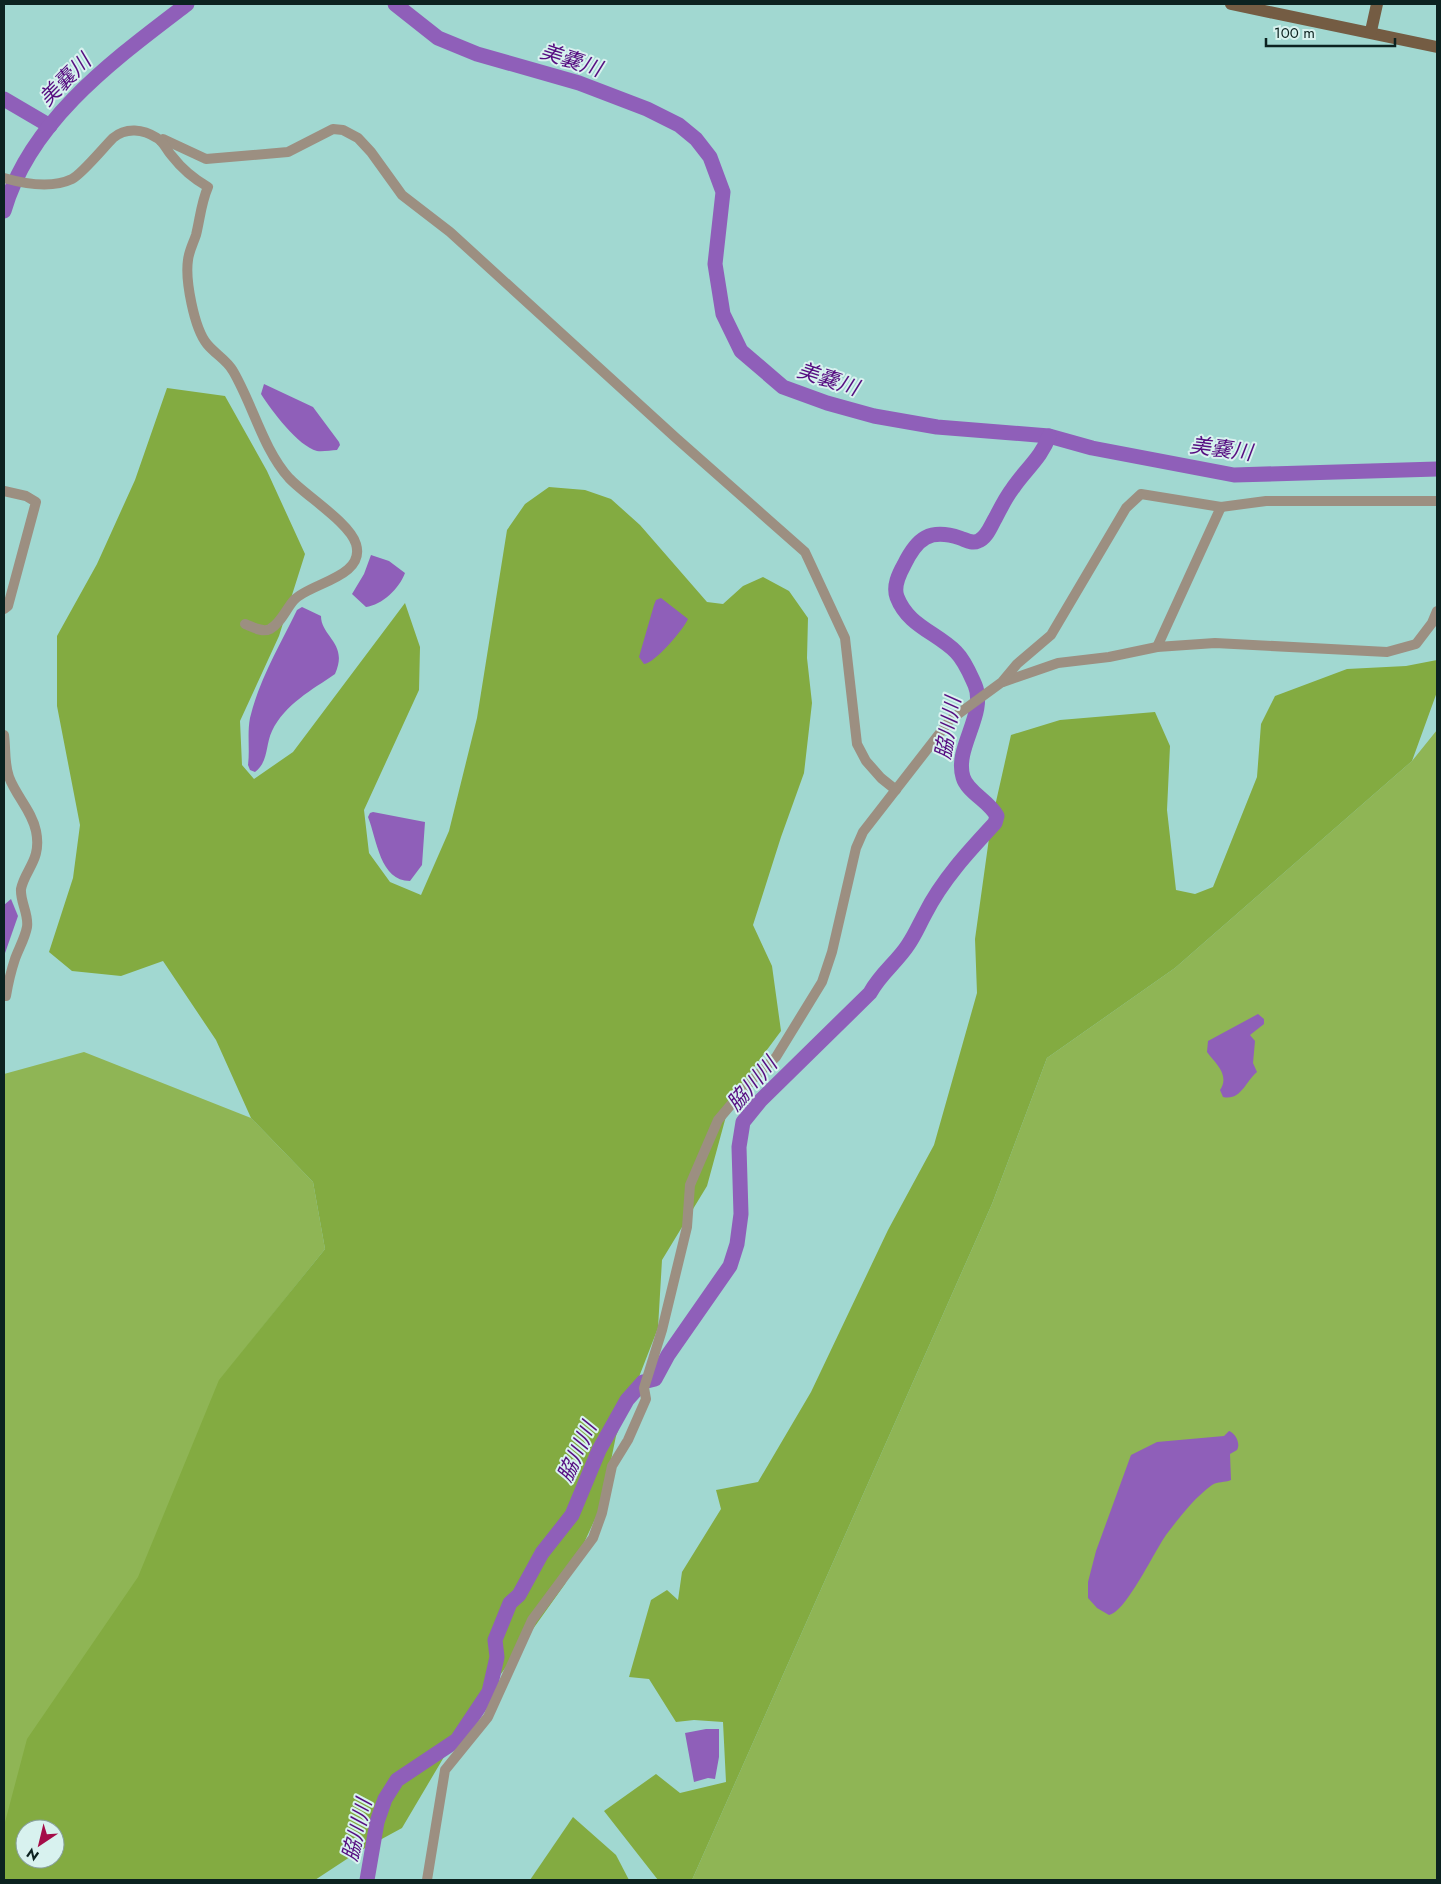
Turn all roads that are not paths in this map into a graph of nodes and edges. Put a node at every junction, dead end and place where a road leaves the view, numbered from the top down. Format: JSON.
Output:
{"nodes":[{"id":1,"x":1231,"y":4,"type":"edge"},
{"id":2,"x":1377,"y":4,"type":"edge"},
{"id":3,"x":1371,"y":32,"type":"junction"},
{"id":4,"x":1437,"y":47,"type":"edge"},
{"id":5,"x":161,"y":141,"type":"junction"},
{"id":6,"x":4,"y":178,"type":"edge"},
{"id":7,"x":4,"y":491,"type":"edge"},
{"id":8,"x":1437,"y":501,"type":"edge"},
{"id":9,"x":1222,"y":507,"type":"junction"},
{"id":10,"x":4,"y":609,"type":"edge"},
{"id":11,"x":1437,"y":611,"type":"edge"},
{"id":12,"x":245,"y":624,"type":"dead end"},
{"id":13,"x":1157,"y":647,"type":"junction"},
{"id":14,"x":1002,"y":682,"type":"junction"},
{"id":15,"x":4,"y":735,"type":"edge"},
{"id":16,"x":896,"y":790,"type":"junction"},
{"id":17,"x":4,"y":996,"type":"edge"},
{"id":18,"x":426,"y":1880,"type":"edge"}],
"edges":[{"from":1,"to":3,"type":"main road"},
{"from":2,"to":3,"type":"main road"},
{"from":3,"to":4,"type":"main road"},
{"from":5,"to":6,"type":"street"},
{"from":5,"to":12,"type":"street"},
{"from":5,"to":16,"type":"street"},
{"from":7,"to":10,"type":"street"},
{"from":8,"to":9,"type":"street"},
{"from":9,"to":13,"type":"street"},
{"from":9,"to":14,"type":"street"},
{"from":11,"to":13,"type":"street"},
{"from":13,"to":14,"type":"street"},
{"from":14,"to":16,"type":"street"},
{"from":15,"to":17,"type":"street"},
{"from":16,"to":18,"type":"street"}]}
